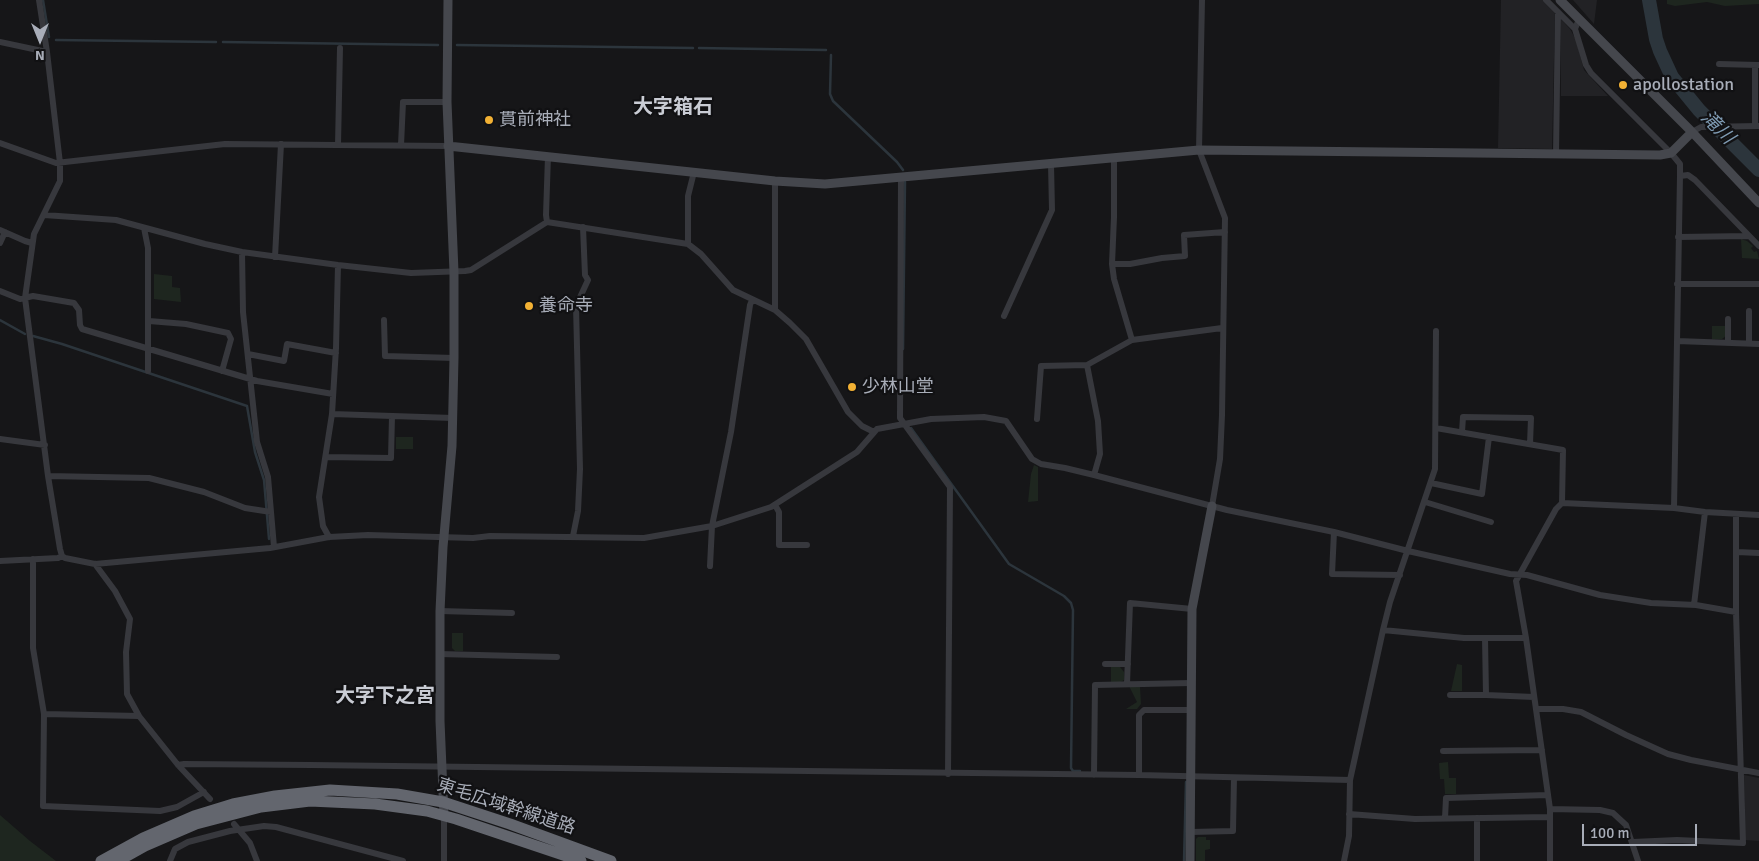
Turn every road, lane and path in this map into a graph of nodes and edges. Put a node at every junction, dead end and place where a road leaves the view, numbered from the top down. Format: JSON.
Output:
{"nodes":[{"id":1,"x":39,"y":0,"type":"edge"},
{"id":2,"x":448,"y":0,"type":"edge"},
{"id":3,"x":1202,"y":0,"type":"edge"},
{"id":4,"x":1546,"y":0,"type":"edge"},
{"id":5,"x":1560,"y":0,"type":"edge"},
{"id":6,"x":1558,"y":12,"type":"junction"},
{"id":7,"x":1579,"y":19,"type":"junction"},
{"id":8,"x":1575,"y":29,"type":"junction"},
{"id":9,"x":0,"y":42,"type":"edge"},
{"id":10,"x":340,"y":48,"type":"dead end"},
{"id":11,"x":47,"y":52,"type":"junction"},
{"id":12,"x":1719,"y":64,"type":"dead end"},
{"id":13,"x":1757,"y":65,"type":"edge"},
{"id":14,"x":447,"y":102,"type":"junction"},
{"id":15,"x":1757,"y":126,"type":"edge"},
{"id":16,"x":1692,"y":132,"type":"junction"},
{"id":17,"x":0,"y":143,"type":"edge"},
{"id":18,"x":281,"y":144,"type":"junction"},
{"id":19,"x":338,"y":145,"type":"junction"},
{"id":20,"x":401,"y":145,"type":"junction"},
{"id":21,"x":448,"y":146,"type":"junction"},
{"id":22,"x":1199,"y":150,"type":"junction"},
{"id":23,"x":1671,"y":152,"type":"junction"},
{"id":24,"x":1556,"y":154,"type":"junction"},
{"id":25,"x":548,"y":156,"type":"junction"},
{"id":26,"x":1114,"y":158,"type":"junction"},
{"id":27,"x":60,"y":163,"type":"junction"},
{"id":28,"x":1051,"y":164,"type":"junction"},
{"id":29,"x":694,"y":172,"type":"junction"},
{"id":30,"x":901,"y":176,"type":"junction"},
{"id":31,"x":1680,"y":176,"type":"junction"},
{"id":32,"x":775,"y":181,"type":"junction"},
{"id":33,"x":1759,"y":203,"type":"edge"},
{"id":34,"x":44,"y":215,"type":"junction"},
{"id":35,"x":547,"y":222,"type":"junction"},
{"id":36,"x":583,"y":227,"type":"junction"},
{"id":37,"x":144,"y":228,"type":"junction"},
{"id":38,"x":3,"y":231,"type":"edge"},
{"id":39,"x":1225,"y":232,"type":"junction"},
{"id":40,"x":1749,"y":236,"type":"junction"},
{"id":41,"x":1678,"y":237,"type":"junction"},
{"id":42,"x":0,"y":243,"type":"edge"},
{"id":43,"x":32,"y":243,"type":"junction"},
{"id":44,"x":688,"y":244,"type":"junction"},
{"id":45,"x":1759,"y":246,"type":"edge"},
{"id":46,"x":242,"y":252,"type":"junction"},
{"id":47,"x":275,"y":257,"type":"junction"},
{"id":48,"x":1112,"y":264,"type":"junction"},
{"id":49,"x":338,"y":265,"type":"junction"},
{"id":50,"x":454,"y":272,"type":"junction"},
{"id":51,"x":1677,"y":284,"type":"junction"},
{"id":52,"x":1759,"y":284,"type":"edge"},
{"id":53,"x":0,"y":291,"type":"edge"},
{"id":54,"x":25,"y":298,"type":"junction"},
{"id":55,"x":752,"y":300,"type":"junction"},
{"id":56,"x":776,"y":310,"type":"junction"},
{"id":57,"x":1749,"y":310,"type":"dead end"},
{"id":58,"x":1004,"y":316,"type":"dead end"},
{"id":59,"x":1728,"y":319,"type":"dead end"},
{"id":60,"x":384,"y":320,"type":"dead end"},
{"id":61,"x":149,"y":321,"type":"junction"},
{"id":62,"x":1222,"y":328,"type":"junction"},
{"id":63,"x":1436,"y":331,"type":"dead end"},
{"id":64,"x":1132,"y":340,"type":"junction"},
{"id":65,"x":1677,"y":341,"type":"junction"},
{"id":66,"x":1728,"y":343,"type":"junction"},
{"id":67,"x":1750,"y":343,"type":"junction"},
{"id":68,"x":1759,"y":344,"type":"edge"},
{"id":69,"x":149,"y":349,"type":"junction"},
{"id":70,"x":336,"y":353,"type":"junction"},
{"id":71,"x":248,"y":354,"type":"junction"},
{"id":72,"x":454,"y":358,"type":"junction"},
{"id":73,"x":1087,"y":365,"type":"junction"},
{"id":74,"x":222,"y":370,"type":"junction"},
{"id":75,"x":148,"y":371,"type":"dead end"},
{"id":76,"x":250,"y":379,"type":"junction"},
{"id":77,"x":333,"y":394,"type":"junction"},
{"id":78,"x":332,"y":414,"type":"junction"},
{"id":79,"x":392,"y":416,"type":"junction"},
{"id":80,"x":453,"y":418,"type":"junction"},
{"id":81,"x":1037,"y":419,"type":"dead end"},
{"id":82,"x":904,"y":423,"type":"junction"},
{"id":83,"x":1436,"y":428,"type":"junction"},
{"id":84,"x":874,"y":432,"type":"junction"},
{"id":85,"x":1462,"y":432,"type":"junction"},
{"id":86,"x":1489,"y":437,"type":"junction"},
{"id":87,"x":0,"y":439,"type":"edge"},
{"id":88,"x":1530,"y":444,"type":"junction"},
{"id":89,"x":45,"y":446,"type":"junction"},
{"id":90,"x":326,"y":457,"type":"junction"},
{"id":91,"x":1094,"y":474,"type":"junction"},
{"id":92,"x":48,"y":476,"type":"junction"},
{"id":93,"x":1431,"y":483,"type":"junction"},
{"id":94,"x":1425,"y":502,"type":"junction"},
{"id":95,"x":1562,"y":502,"type":"junction"},
{"id":96,"x":775,"y":504,"type":"junction"},
{"id":97,"x":1212,"y":506,"type":"junction"},
{"id":98,"x":1674,"y":508,"type":"junction"},
{"id":99,"x":271,"y":512,"type":"junction"},
{"id":100,"x":1705,"y":512,"type":"junction"},
{"id":101,"x":1736,"y":514,"type":"junction"},
{"id":102,"x":1759,"y":515,"type":"edge"},
{"id":103,"x":1491,"y":522,"type":"dead end"},
{"id":104,"x":712,"y":526,"type":"junction"},
{"id":105,"x":1334,"y":532,"type":"junction"},
{"id":106,"x":574,"y":536,"type":"junction"},
{"id":107,"x":328,"y":537,"type":"junction"},
{"id":108,"x":444,"y":537,"type":"junction"},
{"id":109,"x":807,"y":546,"type":"dead end"},
{"id":110,"x":274,"y":547,"type":"junction"},
{"id":111,"x":1408,"y":551,"type":"junction"},
{"id":112,"x":1737,"y":552,"type":"junction"},
{"id":113,"x":1759,"y":553,"type":"edge"},
{"id":114,"x":62,"y":556,"type":"junction"},
{"id":115,"x":33,"y":559,"type":"junction"},
{"id":116,"x":0,"y":561,"type":"edge"},
{"id":117,"x":95,"y":564,"type":"junction"},
{"id":118,"x":710,"y":566,"type":"dead end"},
{"id":119,"x":1519,"y":574,"type":"junction"},
{"id":120,"x":1400,"y":575,"type":"junction"},
{"id":121,"x":1694,"y":605,"type":"junction"},
{"id":122,"x":1192,"y":609,"type":"junction"},
{"id":123,"x":440,"y":611,"type":"junction"},
{"id":124,"x":1736,"y":612,"type":"junction"},
{"id":125,"x":512,"y":613,"type":"dead end"},
{"id":126,"x":1383,"y":630,"type":"junction"},
{"id":127,"x":1485,"y":638,"type":"junction"},
{"id":128,"x":1526,"y":638,"type":"junction"},
{"id":129,"x":439,"y":654,"type":"junction"},
{"id":130,"x":558,"y":657,"type":"dead end"},
{"id":131,"x":1105,"y":664,"type":"dead end"},
{"id":132,"x":1128,"y":664,"type":"junction"},
{"id":133,"x":1191,"y":683,"type":"junction"},
{"id":134,"x":1127,"y":684,"type":"junction"},
{"id":135,"x":1450,"y":695,"type":"dead end"},
{"id":136,"x":1486,"y":695,"type":"junction"},
{"id":137,"x":1534,"y":697,"type":"junction"},
{"id":138,"x":1536,"y":709,"type":"junction"},
{"id":139,"x":1191,"y":710,"type":"junction"},
{"id":140,"x":44,"y":714,"type":"junction"},
{"id":141,"x":139,"y":716,"type":"junction"},
{"id":142,"x":1542,"y":750,"type":"junction"},
{"id":143,"x":1443,"y":751,"type":"dead end"},
{"id":144,"x":178,"y":765,"type":"junction"},
{"id":145,"x":442,"y":767,"type":"junction"},
{"id":146,"x":1742,"y":770,"type":"junction"},
{"id":147,"x":1759,"y":773,"type":"edge"},
{"id":148,"x":948,"y":774,"type":"junction"},
{"id":149,"x":1094,"y":775,"type":"junction"},
{"id":150,"x":1139,"y":775,"type":"junction"},
{"id":151,"x":1190,"y":777,"type":"junction"},
{"id":152,"x":1234,"y":778,"type":"junction"},
{"id":153,"x":1350,"y":780,"type":"junction"},
{"id":154,"x":204,"y":792,"type":"junction"},
{"id":155,"x":1548,"y":794,"type":"junction"},
{"id":156,"x":210,"y":799,"type":"dead end"},
{"id":157,"x":443,"y":802,"type":"junction"},
{"id":158,"x":1550,"y":809,"type":"junction"},
{"id":159,"x":1349,"y":814,"type":"junction"},
{"id":160,"x":444,"y":816,"type":"junction"},
{"id":161,"x":1550,"y":817,"type":"junction"},
{"id":162,"x":1445,"y":818,"type":"junction"},
{"id":163,"x":1477,"y":818,"type":"junction"},
{"id":164,"x":237,"y":827,"type":"junction"},
{"id":165,"x":1191,"y":832,"type":"junction"},
{"id":166,"x":1633,"y":842,"type":"junction"},
{"id":167,"x":101,"y":861,"type":"edge"},
{"id":168,"x":118,"y":861,"type":"edge"},
{"id":169,"x":170,"y":861,"type":"edge"},
{"id":170,"x":257,"y":861,"type":"edge"},
{"id":171,"x":403,"y":861,"type":"edge"},
{"id":172,"x":444,"y":861,"type":"edge"},
{"id":173,"x":582,"y":861,"type":"edge"},
{"id":174,"x":611,"y":861,"type":"edge"},
{"id":175,"x":1190,"y":861,"type":"edge"},
{"id":176,"x":1344,"y":861,"type":"edge"},
{"id":177,"x":1477,"y":861,"type":"edge"},
{"id":178,"x":1550,"y":861,"type":"edge"},
{"id":179,"x":1638,"y":861,"type":"edge"}],
"edges":[{"from":1,"to":11,"type":"street"},
{"from":2,"to":14,"type":"street"},
{"from":3,"to":22,"type":"street"},
{"from":4,"to":6,"type":"street"},
{"from":5,"to":7,"type":"street"},
{"from":6,"to":8,"type":"street"},
{"from":6,"to":24,"type":"street"},
{"from":7,"to":8,"type":"street"},
{"from":7,"to":16,"type":"street"},
{"from":8,"to":23,"type":"street"},
{"from":9,"to":11,"type":"street"},
{"from":10,"to":19,"type":"street"},
{"from":11,"to":27,"type":"street"},
{"from":12,"to":13,"type":"street"},
{"from":13,"to":15,"type":"street"},
{"from":14,"to":20,"type":"street"},
{"from":14,"to":21,"type":"street"},
{"from":15,"to":16,"type":"street"},
{"from":16,"to":23,"type":"street"},
{"from":16,"to":33,"type":"street"},
{"from":17,"to":27,"type":"street"},
{"from":18,"to":19,"type":"street"},
{"from":18,"to":27,"type":"street"},
{"from":18,"to":47,"type":"street"},
{"from":19,"to":20,"type":"street"},
{"from":20,"to":21,"type":"street"},
{"from":21,"to":25,"type":"street"},
{"from":21,"to":50,"type":"street"},
{"from":22,"to":24,"type":"street"},
{"from":22,"to":26,"type":"street"},
{"from":22,"to":39,"type":"street"},
{"from":23,"to":24,"type":"street"},
{"from":23,"to":31,"type":"street"},
{"from":25,"to":29,"type":"street"},
{"from":25,"to":35,"type":"street"},
{"from":26,"to":28,"type":"street"},
{"from":26,"to":48,"type":"street"},
{"from":27,"to":34,"type":"street"},
{"from":28,"to":30,"type":"street"},
{"from":28,"to":58,"type":"street"},
{"from":29,"to":32,"type":"street"},
{"from":29,"to":44,"type":"street"},
{"from":30,"to":32,"type":"street"},
{"from":30,"to":82,"type":"street"},
{"from":31,"to":40,"type":"street"},
{"from":31,"to":41,"type":"street"},
{"from":32,"to":56,"type":"street"},
{"from":34,"to":37,"type":"street"},
{"from":34,"to":43,"type":"street"},
{"from":35,"to":36,"type":"street"},
{"from":35,"to":50,"type":"street"},
{"from":36,"to":44,"type":"street"},
{"from":36,"to":106,"type":"street"},
{"from":37,"to":46,"type":"street"},
{"from":37,"to":61,"type":"street"},
{"from":38,"to":42,"type":"street"},
{"from":38,"to":43,"type":"street"},
{"from":39,"to":48,"type":"street"},
{"from":39,"to":62,"type":"street"},
{"from":40,"to":41,"type":"street"},
{"from":40,"to":45,"type":"street"},
{"from":41,"to":51,"type":"street"},
{"from":43,"to":54,"type":"street"},
{"from":44,"to":55,"type":"street"},
{"from":46,"to":47,"type":"street"},
{"from":46,"to":71,"type":"street"},
{"from":47,"to":49,"type":"street"},
{"from":48,"to":64,"type":"street"},
{"from":49,"to":50,"type":"street"},
{"from":49,"to":70,"type":"street"},
{"from":50,"to":72,"type":"street"},
{"from":51,"to":52,"type":"street"},
{"from":51,"to":65,"type":"street"},
{"from":53,"to":54,"type":"street"},
{"from":54,"to":69,"type":"street"},
{"from":54,"to":89,"type":"street"},
{"from":55,"to":56,"type":"street"},
{"from":55,"to":104,"type":"street"},
{"from":56,"to":84,"type":"street"},
{"from":57,"to":67,"type":"street"},
{"from":59,"to":66,"type":"street"},
{"from":60,"to":72,"type":"street"},
{"from":61,"to":69,"type":"street"},
{"from":61,"to":74,"type":"street"},
{"from":62,"to":64,"type":"street"},
{"from":62,"to":97,"type":"street"},
{"from":63,"to":83,"type":"street"},
{"from":64,"to":73,"type":"street"},
{"from":65,"to":66,"type":"street"},
{"from":65,"to":98,"type":"street"},
{"from":66,"to":67,"type":"street"},
{"from":67,"to":68,"type":"street"},
{"from":69,"to":74,"type":"street"},
{"from":69,"to":75,"type":"street"},
{"from":70,"to":71,"type":"street"},
{"from":70,"to":77,"type":"street"},
{"from":71,"to":76,"type":"street"},
{"from":72,"to":80,"type":"street"},
{"from":73,"to":81,"type":"street"},
{"from":73,"to":91,"type":"street"},
{"from":74,"to":76,"type":"street"},
{"from":76,"to":77,"type":"street"},
{"from":76,"to":99,"type":"street"},
{"from":77,"to":78,"type":"street"},
{"from":78,"to":79,"type":"street"},
{"from":78,"to":90,"type":"street"},
{"from":79,"to":80,"type":"street"},
{"from":79,"to":90,"type":"street"},
{"from":80,"to":108,"type":"street"},
{"from":82,"to":84,"type":"street"},
{"from":82,"to":91,"type":"street"},
{"from":82,"to":148,"type":"street"},
{"from":83,"to":85,"type":"street"},
{"from":83,"to":93,"type":"street"},
{"from":84,"to":96,"type":"street"},
{"from":85,"to":86,"type":"street"},
{"from":85,"to":88,"type":"street"},
{"from":86,"to":88,"type":"street"},
{"from":86,"to":93,"type":"street"},
{"from":87,"to":89,"type":"street"},
{"from":88,"to":95,"type":"street"},
{"from":89,"to":92,"type":"street"},
{"from":90,"to":107,"type":"street"},
{"from":91,"to":97,"type":"street"},
{"from":92,"to":99,"type":"street"},
{"from":92,"to":114,"type":"street"},
{"from":93,"to":94,"type":"street"},
{"from":94,"to":103,"type":"street"},
{"from":94,"to":111,"type":"street"},
{"from":95,"to":98,"type":"street"},
{"from":95,"to":119,"type":"street"},
{"from":96,"to":104,"type":"street"},
{"from":96,"to":109,"type":"street"},
{"from":97,"to":105,"type":"street"},
{"from":97,"to":122,"type":"street"},
{"from":98,"to":100,"type":"street"},
{"from":99,"to":110,"type":"street"},
{"from":100,"to":101,"type":"street"},
{"from":100,"to":121,"type":"street"},
{"from":101,"to":102,"type":"street"},
{"from":101,"to":112,"type":"street"},
{"from":104,"to":106,"type":"street"},
{"from":104,"to":118,"type":"street"},
{"from":105,"to":111,"type":"street"},
{"from":105,"to":120,"type":"street"},
{"from":106,"to":108,"type":"street"},
{"from":107,"to":108,"type":"street"},
{"from":107,"to":110,"type":"street"},
{"from":108,"to":123,"type":"street"},
{"from":110,"to":117,"type":"street"},
{"from":111,"to":119,"type":"street"},
{"from":111,"to":120,"type":"street"},
{"from":112,"to":113,"type":"street"},
{"from":112,"to":124,"type":"street"},
{"from":114,"to":115,"type":"street"},
{"from":114,"to":117,"type":"street"},
{"from":115,"to":116,"type":"street"},
{"from":115,"to":140,"type":"street"},
{"from":117,"to":141,"type":"street"},
{"from":119,"to":121,"type":"street"},
{"from":119,"to":128,"type":"street"},
{"from":120,"to":126,"type":"street"},
{"from":121,"to":124,"type":"street"},
{"from":122,"to":132,"type":"street"},
{"from":122,"to":133,"type":"street"},
{"from":123,"to":125,"type":"street"},
{"from":123,"to":129,"type":"street"},
{"from":124,"to":146,"type":"street"},
{"from":126,"to":127,"type":"street"},
{"from":126,"to":153,"type":"street"},
{"from":127,"to":128,"type":"street"},
{"from":127,"to":136,"type":"street"},
{"from":128,"to":137,"type":"street"},
{"from":129,"to":130,"type":"street"},
{"from":129,"to":145,"type":"street"},
{"from":131,"to":132,"type":"street"},
{"from":132,"to":134,"type":"street"},
{"from":133,"to":134,"type":"street"},
{"from":133,"to":139,"type":"street"},
{"from":134,"to":149,"type":"street"},
{"from":135,"to":136,"type":"street"},
{"from":136,"to":137,"type":"street"},
{"from":137,"to":138,"type":"street"},
{"from":138,"to":142,"type":"street"},
{"from":138,"to":146,"type":"street"},
{"from":139,"to":150,"type":"street"},
{"from":139,"to":151,"type":"street"},
{"from":140,"to":141,"type":"street"},
{"from":140,"to":154,"type":"street"},
{"from":141,"to":144,"type":"street"},
{"from":142,"to":143,"type":"street"},
{"from":142,"to":155,"type":"street"},
{"from":144,"to":145,"type":"street"},
{"from":144,"to":154,"type":"street"},
{"from":145,"to":148,"type":"street"},
{"from":145,"to":157,"type":"street"},
{"from":146,"to":147,"type":"street"},
{"from":146,"to":166,"type":"street"},
{"from":148,"to":149,"type":"street"},
{"from":149,"to":150,"type":"street"},
{"from":150,"to":151,"type":"street"},
{"from":151,"to":152,"type":"street"},
{"from":151,"to":165,"type":"street"},
{"from":152,"to":153,"type":"street"},
{"from":152,"to":165,"type":"street"},
{"from":153,"to":159,"type":"street"},
{"from":154,"to":156,"type":"street"},
{"from":155,"to":158,"type":"street"},
{"from":155,"to":162,"type":"street"},
{"from":157,"to":160,"type":"street"},
{"from":157,"to":167,"type":"highway","name":"東毛広域幹線道路"},
{"from":157,"to":174,"type":"highway","name":"東毛広域幹線道路"},
{"from":158,"to":161,"type":"street"},
{"from":158,"to":166,"type":"street"},
{"from":159,"to":162,"type":"street"},
{"from":159,"to":176,"type":"street"},
{"from":160,"to":168,"type":"highway","name":"東毛広域幹線道路"},
{"from":160,"to":172,"type":"street"},
{"from":160,"to":173,"type":"highway","name":"東毛広域幹線道路"},
{"from":161,"to":163,"type":"street"},
{"from":161,"to":178,"type":"street"},
{"from":162,"to":163,"type":"street"},
{"from":163,"to":177,"type":"street"},
{"from":164,"to":169,"type":"street"},
{"from":164,"to":170,"type":"street"},
{"from":164,"to":171,"type":"street"},
{"from":165,"to":175,"type":"street"},
{"from":166,"to":179,"type":"street"}]}
